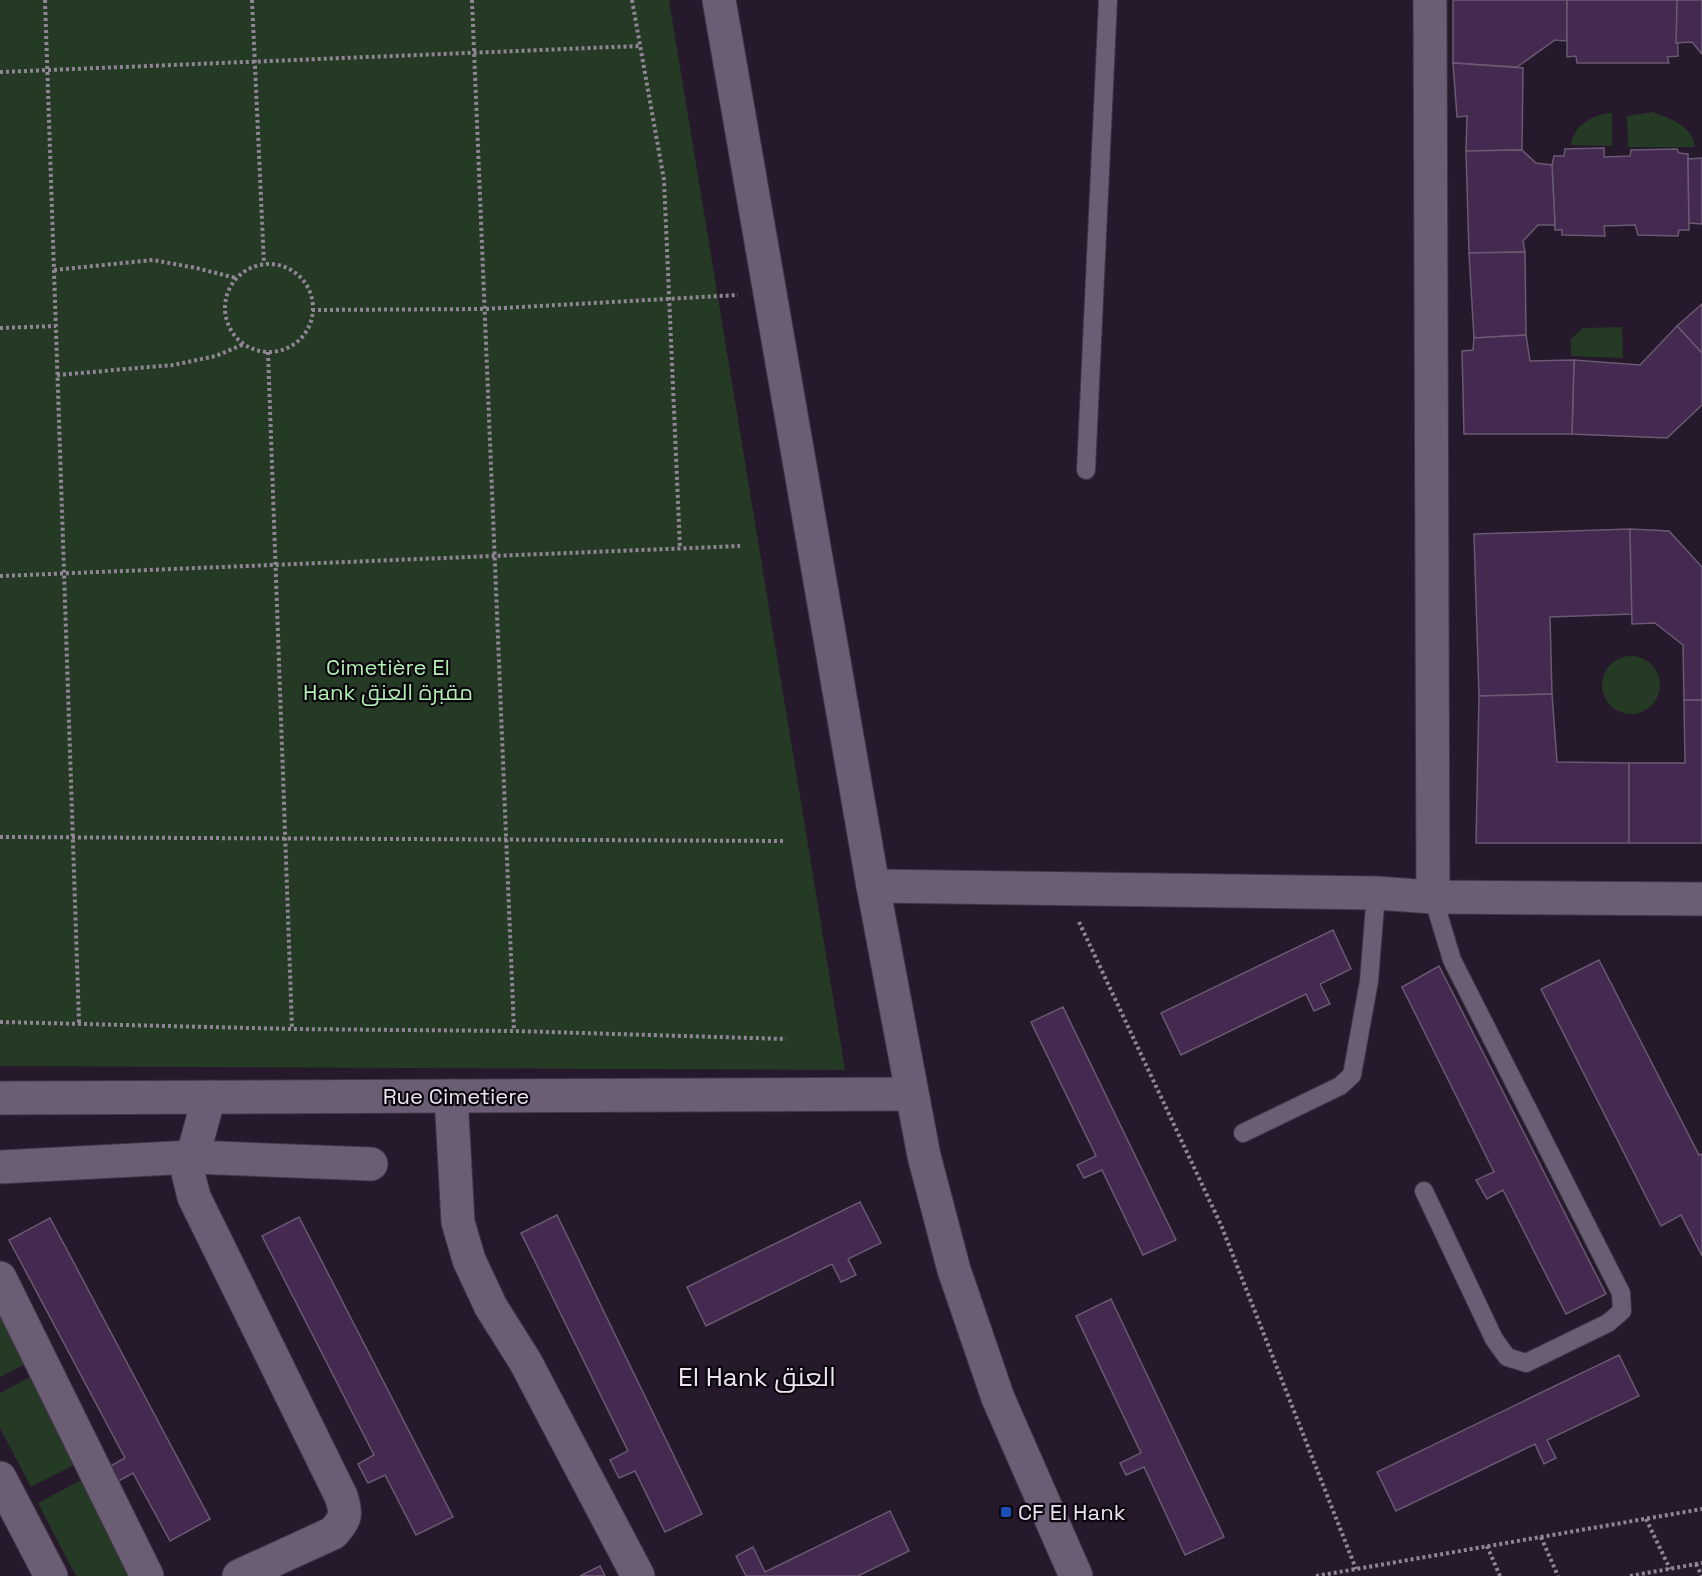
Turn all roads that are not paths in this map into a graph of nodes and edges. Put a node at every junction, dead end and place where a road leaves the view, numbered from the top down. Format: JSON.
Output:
{"nodes":[{"id":1,"x":719,"y":0,"type":"edge"},
{"id":2,"x":1108,"y":0,"type":"edge"},
{"id":3,"x":1430,"y":0,"type":"edge"},
{"id":4,"x":1086,"y":470,"type":"dead end"},
{"id":5,"x":873,"y":886,"type":"junction"},
{"id":6,"x":1376,"y":893,"type":"junction"},
{"id":7,"x":1433,"y":897,"type":"junction"},
{"id":8,"x":1702,"y":899,"type":"edge"},
{"id":9,"x":912,"y":1094,"type":"junction"},
{"id":10,"x":451,"y":1096,"type":"junction"},
{"id":11,"x":209,"y":1097,"type":"junction"},
{"id":12,"x":0,"y":1098,"type":"edge"},
{"id":13,"x":1244,"y":1133,"type":"dead end"},
{"id":14,"x":192,"y":1157,"type":"junction"},
{"id":15,"x":371,"y":1164,"type":"dead end"},
{"id":16,"x":0,"y":1167,"type":"edge"},
{"id":17,"x":1424,"y":1191,"type":"dead end"},
{"id":18,"x":0,"y":1278,"type":"edge"},
{"id":19,"x":0,"y":1478,"type":"edge"},
{"id":20,"x":51,"y":1576,"type":"edge"},
{"id":21,"x":147,"y":1576,"type":"edge"},
{"id":22,"x":239,"y":1576,"type":"edge"},
{"id":23,"x":638,"y":1576,"type":"edge"},
{"id":24,"x":1076,"y":1576,"type":"edge"}],
"edges":[{"from":1,"to":5,"type":"street"},
{"from":2,"to":4,"type":"lane"},
{"from":3,"to":7,"type":"street"},
{"from":5,"to":6,"type":"street"},
{"from":5,"to":9,"type":"street"},
{"from":6,"to":7,"type":"street"},
{"from":6,"to":13,"type":"lane"},
{"from":7,"to":8,"type":"street"},
{"from":7,"to":17,"type":"lane"},
{"from":9,"to":10,"type":"street","name":"Rue Cimetiere"},
{"from":9,"to":24,"type":"street"},
{"from":10,"to":11,"type":"street","name":"Rue Cimetiere"},
{"from":10,"to":23,"type":"street"},
{"from":11,"to":12,"type":"street","name":"Rue Cimetiere"},
{"from":11,"to":14,"type":"street"},
{"from":14,"to":15,"type":"street"},
{"from":14,"to":16,"type":"street"},
{"from":14,"to":22,"type":"street"},
{"from":18,"to":21,"type":"street"},
{"from":19,"to":20,"type":"street"}]}
